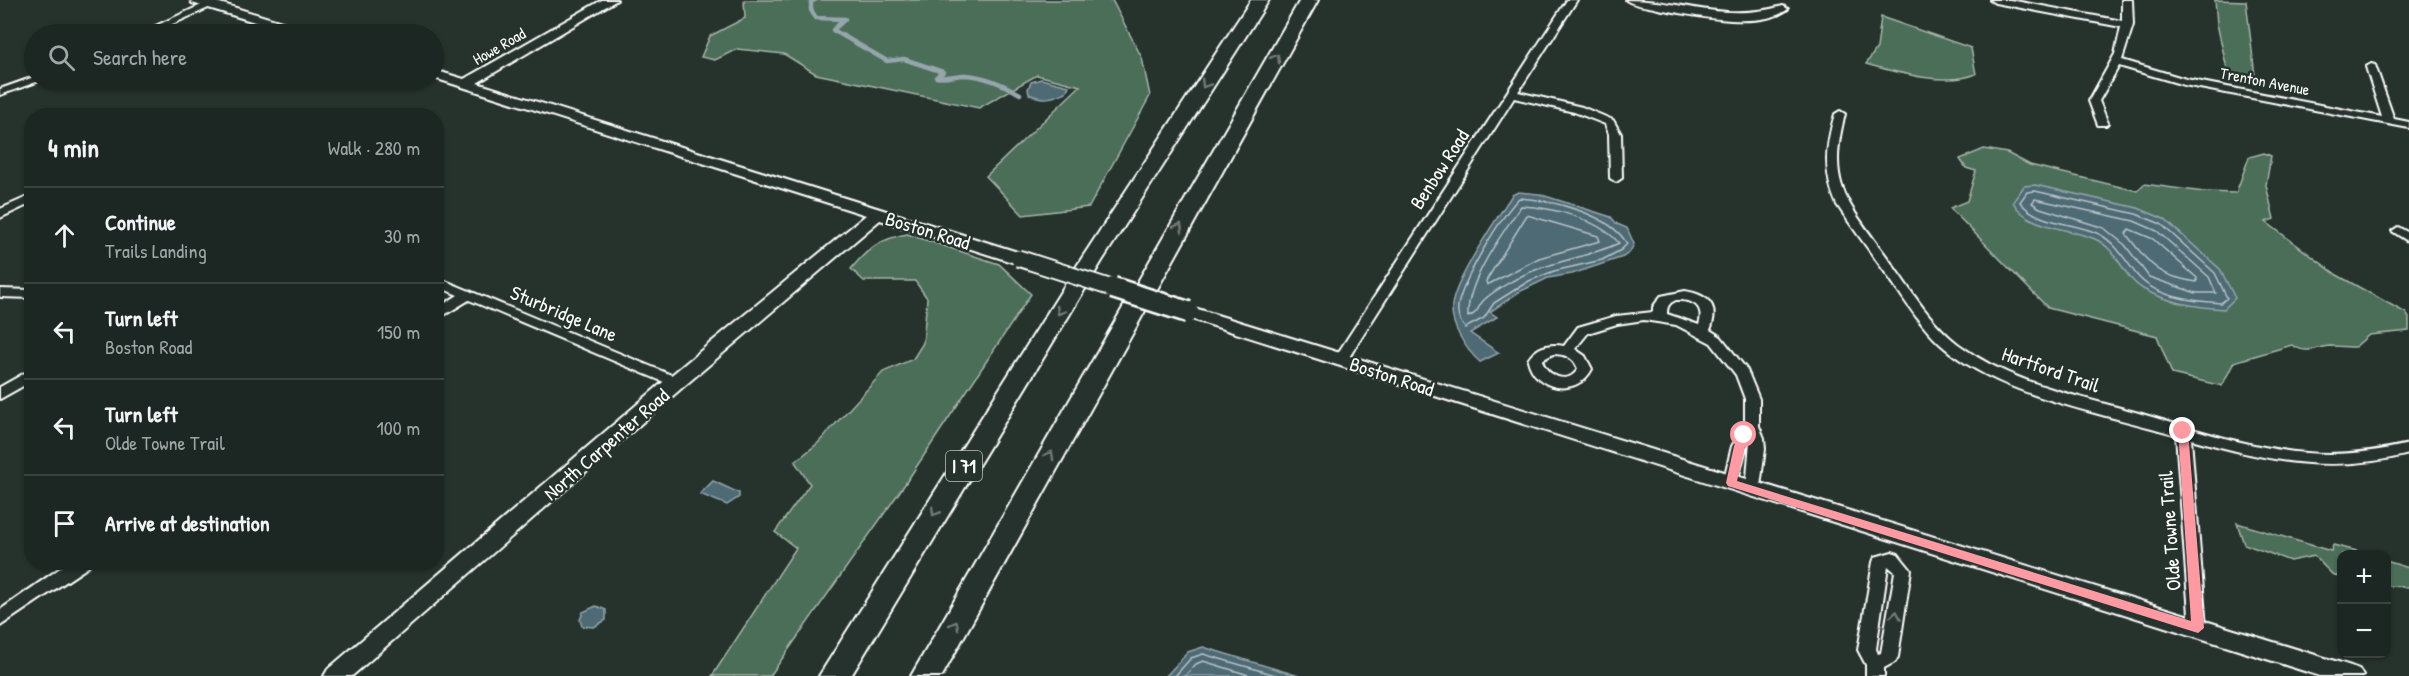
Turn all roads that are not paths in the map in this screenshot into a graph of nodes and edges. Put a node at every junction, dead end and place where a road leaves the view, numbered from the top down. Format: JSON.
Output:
{"nodes":[{"id":1,"x":611,"y":0,"type":"edge"},
{"id":2,"x":1260,"y":0,"type":"edge"},
{"id":3,"x":1309,"y":0,"type":"edge"},
{"id":4,"x":1572,"y":0,"type":"edge"},
{"id":5,"x":1631,"y":0,"type":"edge"},
{"id":6,"x":1995,"y":0,"type":"edge"},
{"id":7,"x":2127,"y":0,"type":"edge"},
{"id":8,"x":204,"y":2,"type":"edge"},
{"id":9,"x":1783,"y":9,"type":"dead end"},
{"id":10,"x":162,"y":24,"type":"edge"},
{"id":11,"x":274,"y":24,"type":"edge"},
{"id":12,"x":2128,"y":25,"type":"junction"},
{"id":13,"x":2117,"y":62,"type":"junction"},
{"id":14,"x":2371,"y":67,"type":"dead end"},
{"id":15,"x":444,"y":77,"type":"edge"},
{"id":16,"x":24,"y":84,"type":"edge"},
{"id":17,"x":465,"y":84,"type":"junction"},
{"id":18,"x":0,"y":92,"type":"edge"},
{"id":19,"x":1512,"y":94,"type":"junction"},
{"id":20,"x":1840,"y":114,"type":"dead end"},
{"id":21,"x":2389,"y":120,"type":"junction"},
{"id":22,"x":2102,"y":123,"type":"dead end"},
{"id":23,"x":2409,"y":125,"type":"edge"},
{"id":24,"x":1616,"y":178,"type":"dead end"},
{"id":25,"x":24,"y":202,"type":"edge"},
{"id":26,"x":0,"y":214,"type":"edge"},
{"id":27,"x":877,"y":214,"type":"junction"},
{"id":28,"x":444,"y":284,"type":"edge"},
{"id":29,"x":0,"y":293,"type":"edge"},
{"id":30,"x":24,"y":294,"type":"edge"},
{"id":31,"x":468,"y":294,"type":"junction"},
{"id":32,"x":444,"y":310,"type":"edge"},
{"id":33,"x":1660,"y":317,"type":"junction"},
{"id":34,"x":1703,"y":332,"type":"junction"},
{"id":35,"x":1567,"y":351,"type":"dead end"},
{"id":36,"x":1341,"y":359,"type":"junction"},
{"id":37,"x":24,"y":379,"type":"edge"},
{"id":38,"x":676,"y":382,"type":"junction"},
{"id":39,"x":0,"y":394,"type":"edge"},
{"id":40,"x":1752,"y":426,"type":"junction"},
{"id":41,"x":2183,"y":431,"type":"junction"},
{"id":42,"x":2409,"y":449,"type":"edge"},
{"id":43,"x":1731,"y":483,"type":"junction"},
{"id":44,"x":1754,"y":490,"type":"junction"},
{"id":45,"x":1895,"y":533,"type":"junction"},
{"id":46,"x":1892,"y":558,"type":"junction"},
{"id":47,"x":71,"y":570,"type":"edge"},
{"id":48,"x":0,"y":620,"type":"edge"},
{"id":49,"x":2198,"y":628,"type":"junction"},
{"id":50,"x":1875,"y":670,"type":"edge"},
{"id":51,"x":336,"y":676,"type":"edge"},
{"id":52,"x":834,"y":676,"type":"edge"},
{"id":53,"x":926,"y":676,"type":"edge"},
{"id":54,"x":2350,"y":676,"type":"edge"}],
"edges":[{"from":1,"to":17,"type":"street","name":"Howe Road"},
{"from":2,"to":52,"type":"highway","number":"I 71","one_way":true},
{"from":53,"to":3,"type":"highway","one_way":true},
{"from":4,"to":19,"type":"street","name":"Benbow Road"},
{"from":5,"to":9,"type":"street"},
{"from":6,"to":12,"type":"street"},
{"from":7,"to":12,"type":"street"},
{"from":8,"to":10,"type":"street"},
{"from":8,"to":11,"type":"street"},
{"from":12,"to":13,"type":"street"},
{"from":13,"to":21,"type":"street","name":"Trenton Avenue"},
{"from":13,"to":22,"type":"street"},
{"from":14,"to":21,"type":"street"},
{"from":15,"to":17,"type":"street","name":"Boston Road"},
{"from":16,"to":18,"type":"street"},
{"from":17,"to":27,"type":"street","name":"Boston Road"},
{"from":19,"to":24,"type":"street"},
{"from":19,"to":36,"type":"street","name":"Benbow Road"},
{"from":20,"to":41,"type":"street","name":"Hartford Trail"},
{"from":21,"to":23,"type":"street","name":"Trenton Avenue"},
{"from":25,"to":26,"type":"street"},
{"from":27,"to":36,"type":"street","name":"Boston Road","bridge":true},
{"from":27,"to":38,"type":"street","name":"North Carpenter Road"},
{"from":28,"to":31,"type":"street","name":"Sturbridge Lane"},
{"from":29,"to":30,"type":"street"},
{"from":31,"to":32,"type":"street"},
{"from":31,"to":38,"type":"street","name":"Sturbridge Lane"},
{"from":33,"to":34,"type":"street"},
{"from":33,"to":34,"type":"street"},
{"from":33,"to":35,"type":"street"},
{"from":34,"to":40,"type":"street"},
{"from":36,"to":43,"type":"street","name":"Boston Road"},
{"from":37,"to":39,"type":"street"},
{"from":38,"to":51,"type":"street","name":"North Carpenter Road"},
{"from":40,"to":43,"type":"street"},
{"from":40,"to":44,"type":"street"},
{"from":41,"to":42,"type":"street","name":"Hartford Trail"},
{"from":41,"to":49,"type":"street","name":"Olde Towne Trail"},
{"from":43,"to":44,"type":"street","name":"Boston Road"},
{"from":44,"to":45,"type":"street","name":"Boston Road"},
{"from":45,"to":46,"type":"street"},
{"from":45,"to":49,"type":"street","name":"Boston Road"},
{"from":46,"to":50,"type":"street"},
{"from":50,"to":46,"type":"street","one_way":true},
{"from":47,"to":48,"type":"street"},
{"from":49,"to":54,"type":"street","name":"Boston Road"}]}
